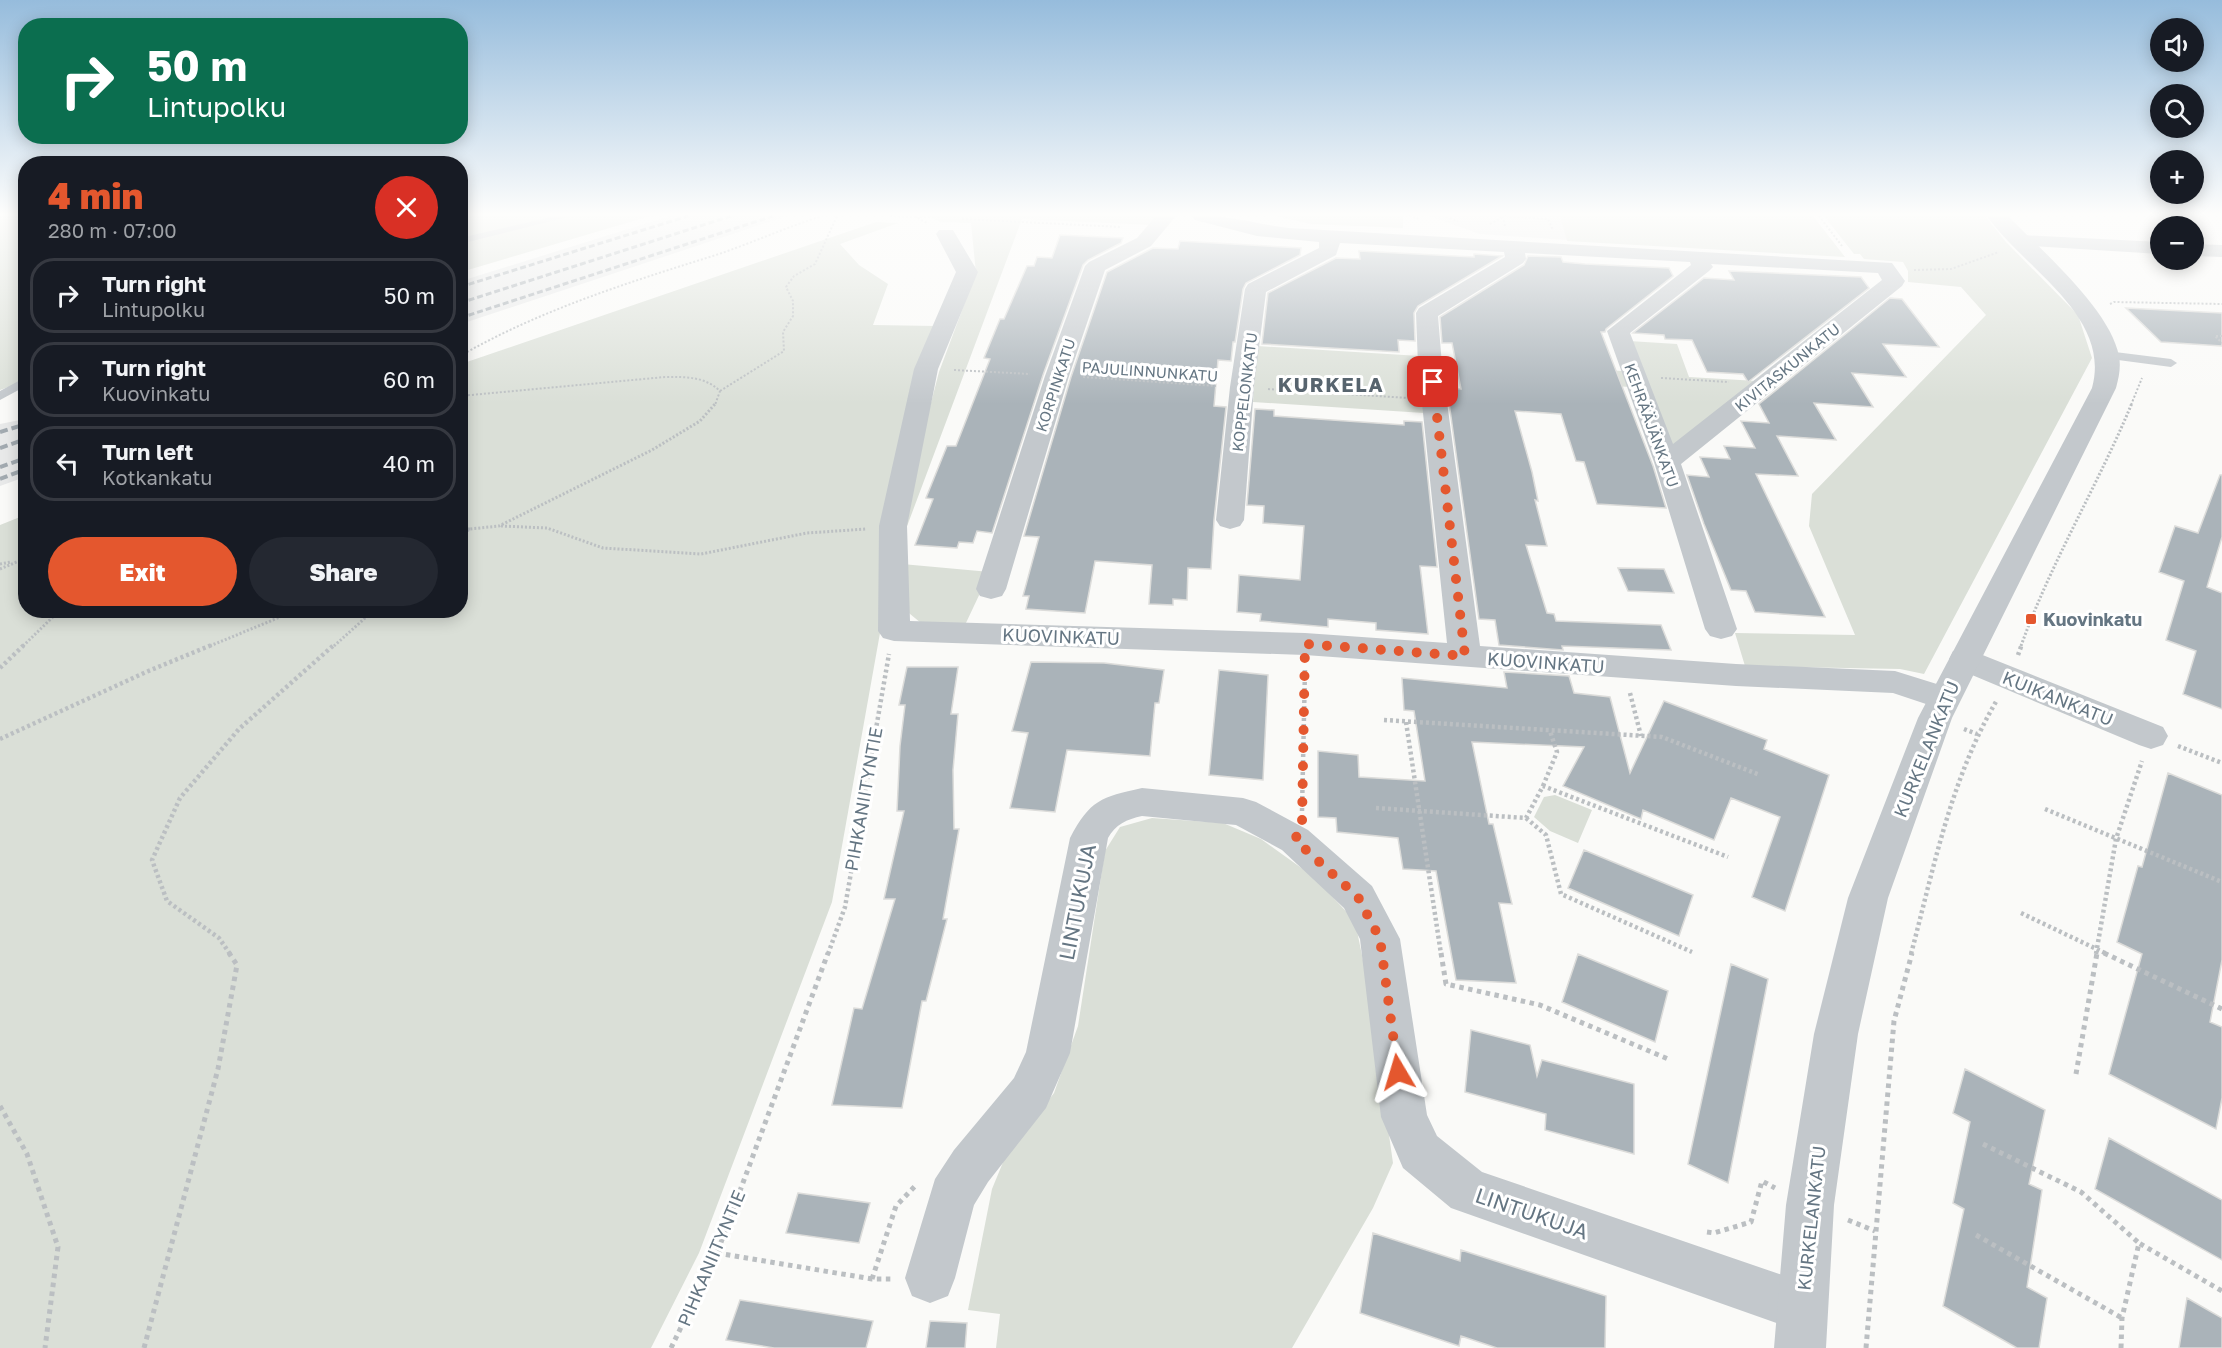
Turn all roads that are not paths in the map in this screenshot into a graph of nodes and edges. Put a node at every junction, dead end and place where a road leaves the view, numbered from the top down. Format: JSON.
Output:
{"nodes":[{"id":1,"x":964,"y":279,"type":"edge"},
{"id":2,"x":1091,"y":279,"type":"edge"},
{"id":3,"x":1275,"y":279,"type":"edge"},
{"id":4,"x":1483,"y":279,"type":"edge"},
{"id":5,"x":1686,"y":279,"type":"edge"},
{"id":6,"x":1893,"y":279,"type":"edge"},
{"id":7,"x":2057,"y":279,"type":"edge"},
{"id":8,"x":2107,"y":355,"type":"junction"},
{"id":9,"x":2171,"y":363,"type":"dead end"},
{"id":10,"x":18,"y":386,"type":"edge"},
{"id":11,"x":0,"y":396,"type":"edge"},
{"id":12,"x":1667,"y":462,"type":"junction"},
{"id":13,"x":1230,"y":520,"type":"dead end"},
{"id":14,"x":991,"y":589,"type":"dead end"},
{"id":15,"x":1721,"y":629,"type":"dead end"},
{"id":16,"x":1465,"y":656,"type":"junction"},
{"id":17,"x":1965,"y":659,"type":"junction"},
{"id":18,"x":1944,"y":698,"type":"junction"},
{"id":19,"x":2151,"y":736,"type":"road end"},
{"id":20,"x":930,"y":1278,"type":"road end"},
{"id":21,"x":1801,"y":1327,"type":"edge"}],
"edges":[{"from":1,"to":16,"type":"street","name":"KUOVINKATU"},
{"from":2,"to":14,"type":"street","name":"KORPINKATU"},
{"from":3,"to":13,"type":"street","name":"KOPPELONKATU"},
{"from":4,"to":16,"type":"street"},
{"from":5,"to":12,"type":"street","name":"KEHRÄÄJÄNKATU"},
{"from":6,"to":12,"type":"street","name":"KIVITASKUNKATU"},
{"from":7,"to":8,"type":"street","name":"KURKELANKATU"},
{"from":8,"to":9,"type":"lane"},
{"from":8,"to":17,"type":"street","name":"KURKELANKATU"},
{"from":10,"to":11,"type":"lane"},
{"from":12,"to":15,"type":"street","name":"KEHRÄÄJÄNKATU"},
{"from":16,"to":18,"type":"street","name":"KUOVINKATU"},
{"from":17,"to":18,"type":"street","name":"KURKELANKATU"},
{"from":17,"to":19,"type":"street","name":"KUIKANKATU"},
{"from":18,"to":21,"type":"street","name":"KURKELANKATU"},
{"from":20,"to":21,"type":"street","name":"LINTUKUJA"}]}
